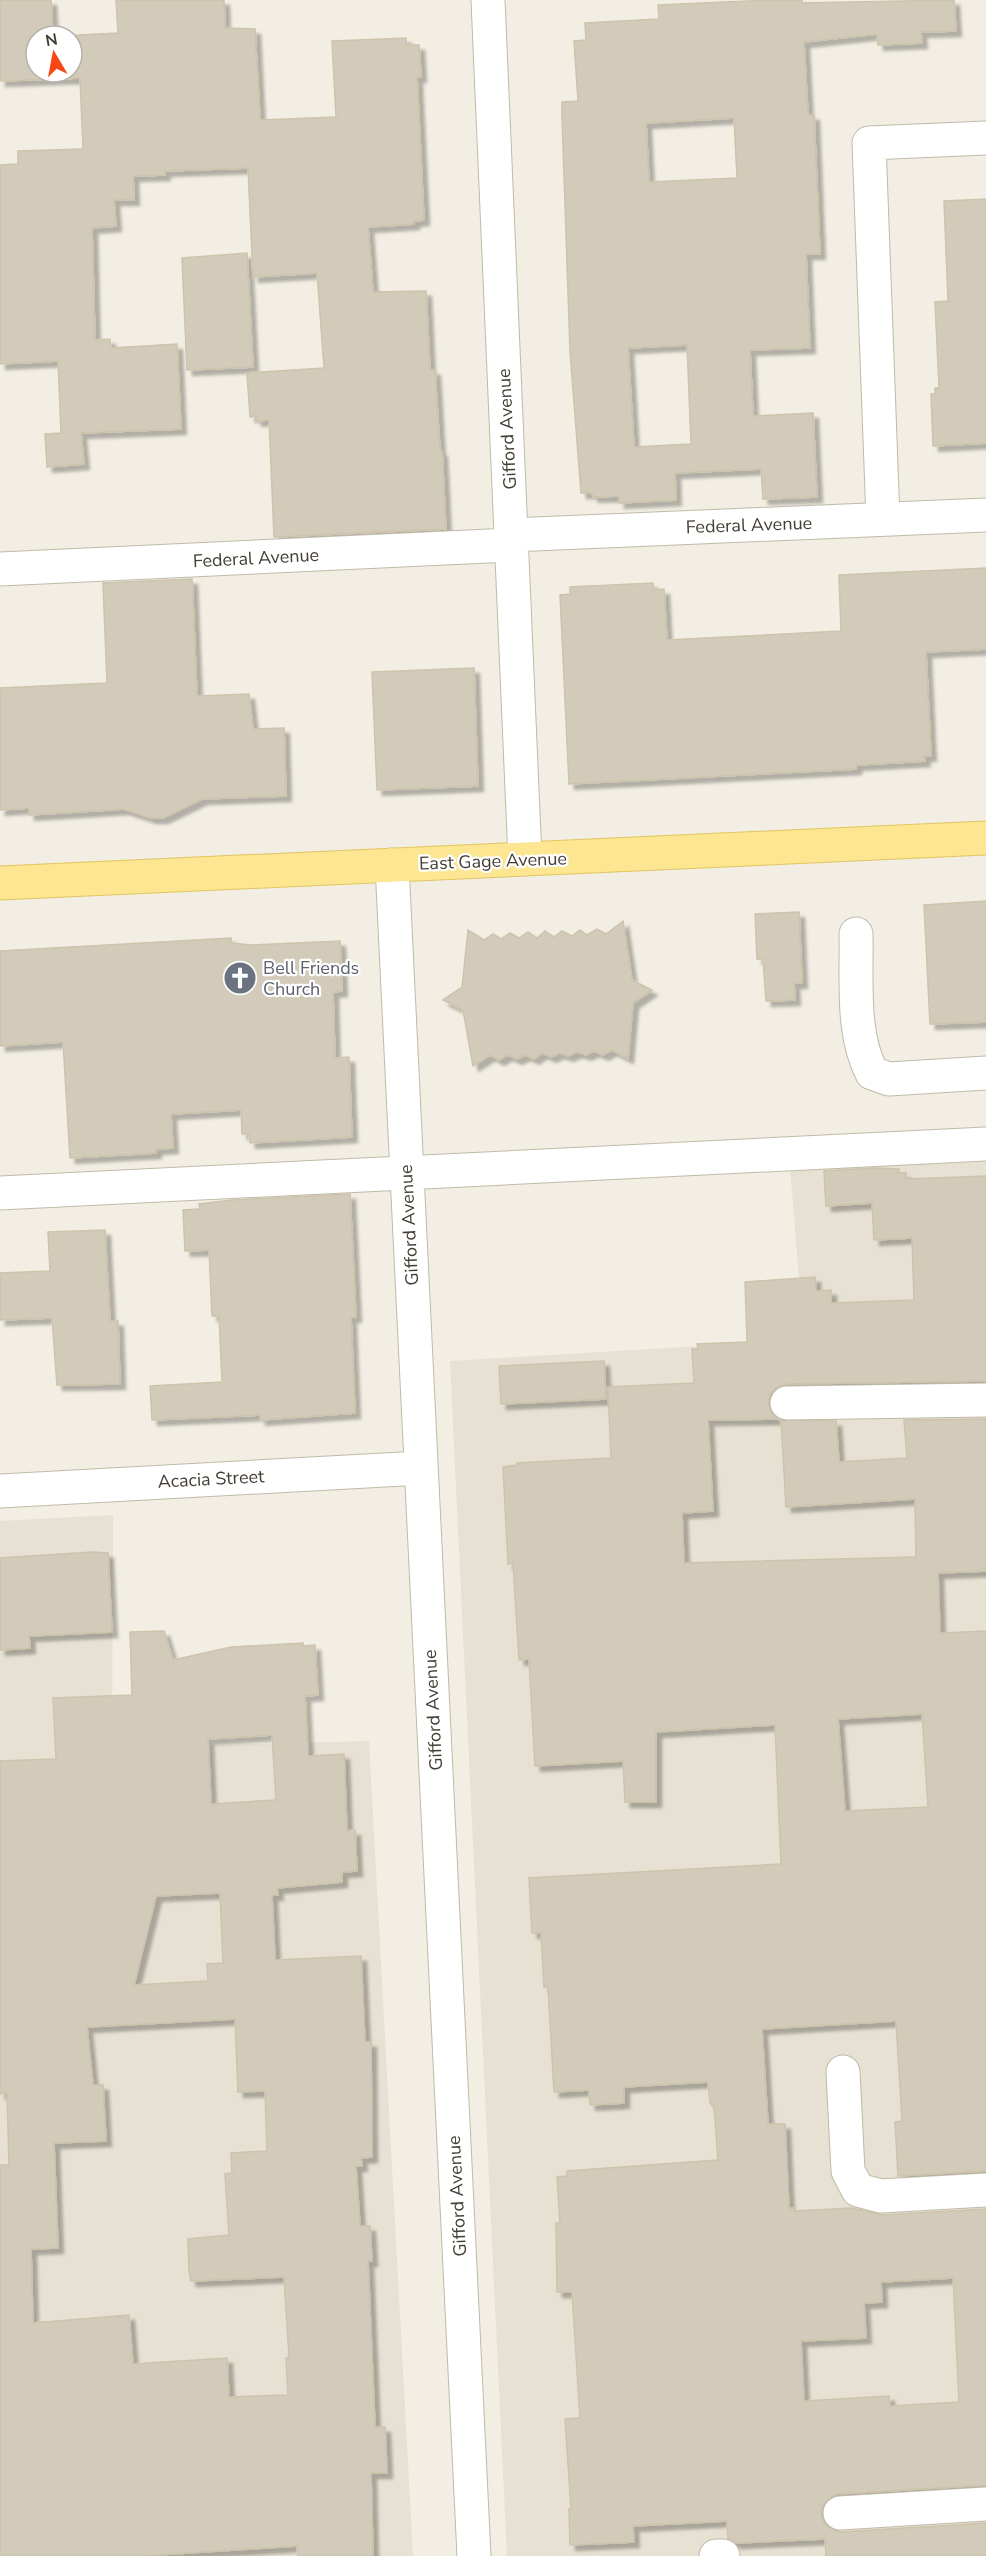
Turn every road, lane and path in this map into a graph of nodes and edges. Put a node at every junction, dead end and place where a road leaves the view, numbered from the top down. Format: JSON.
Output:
{"nodes":[{"id":1,"x":488,"y":0,"type":"edge"},
{"id":2,"x":986,"y":138,"type":"edge"},
{"id":3,"x":986,"y":515,"type":"edge"},
{"id":4,"x":883,"y":519,"type":"junction"},
{"id":5,"x":512,"y":540,"type":"junction"},
{"id":6,"x":0,"y":569,"type":"edge"},
{"id":7,"x":986,"y":838,"type":"edge"},
{"id":8,"x":525,"y":859,"type":"junction"},
{"id":9,"x":392,"y":865,"type":"junction"},
{"id":10,"x":0,"y":883,"type":"edge"},
{"id":11,"x":856,"y":934,"type":"dead end"},
{"id":12,"x":986,"y":1074,"type":"edge"},
{"id":13,"x":986,"y":1144,"type":"edge"},
{"id":14,"x":406,"y":1175,"type":"junction"},
{"id":15,"x":0,"y":1193,"type":"edge"},
{"id":16,"x":986,"y":1400,"type":"edge"},
{"id":17,"x":787,"y":1403,"type":"dead end"},
{"id":18,"x":421,"y":1468,"type":"junction"},
{"id":19,"x":0,"y":1491,"type":"edge"},
{"id":20,"x":843,"y":2072,"type":"dead end"},
{"id":21,"x":986,"y":2190,"type":"edge"},
{"id":22,"x":986,"y":2504,"type":"edge"},
{"id":23,"x":840,"y":2513,"type":"dead end"},
{"id":24,"x":474,"y":2556,"type":"edge"},
{"id":25,"x":716,"y":2556,"type":"edge"},
{"id":26,"x":723,"y":2556,"type":"edge"}],
"edges":[{"from":1,"to":5,"type":"street","name":"Gifford Avenue"},
{"from":2,"to":4,"type":"street"},
{"from":3,"to":4,"type":"street","name":"Federal Avenue"},
{"from":4,"to":5,"type":"street","name":"Federal Avenue"},
{"from":5,"to":6,"type":"street","name":"Federal Avenue"},
{"from":5,"to":8,"type":"street","name":"Gifford Avenue"},
{"from":7,"to":8,"type":"main road","name":"East Gage Avenue"},
{"from":8,"to":9,"type":"main road","name":"East Gage Avenue"},
{"from":9,"to":10,"type":"main road","name":"East Gage Avenue"},
{"from":9,"to":14,"type":"street","name":"Gifford Avenue"},
{"from":11,"to":12,"type":"street"},
{"from":13,"to":14,"type":"street"},
{"from":14,"to":15,"type":"street"},
{"from":14,"to":18,"type":"street","name":"Gifford Avenue"},
{"from":16,"to":17,"type":"street"},
{"from":18,"to":19,"type":"street","name":"Acacia Street"},
{"from":18,"to":24,"type":"street","name":"Gifford Avenue"},
{"from":20,"to":21,"type":"street"},
{"from":22,"to":23,"type":"street"},
{"from":25,"to":26,"type":"street"}]}
